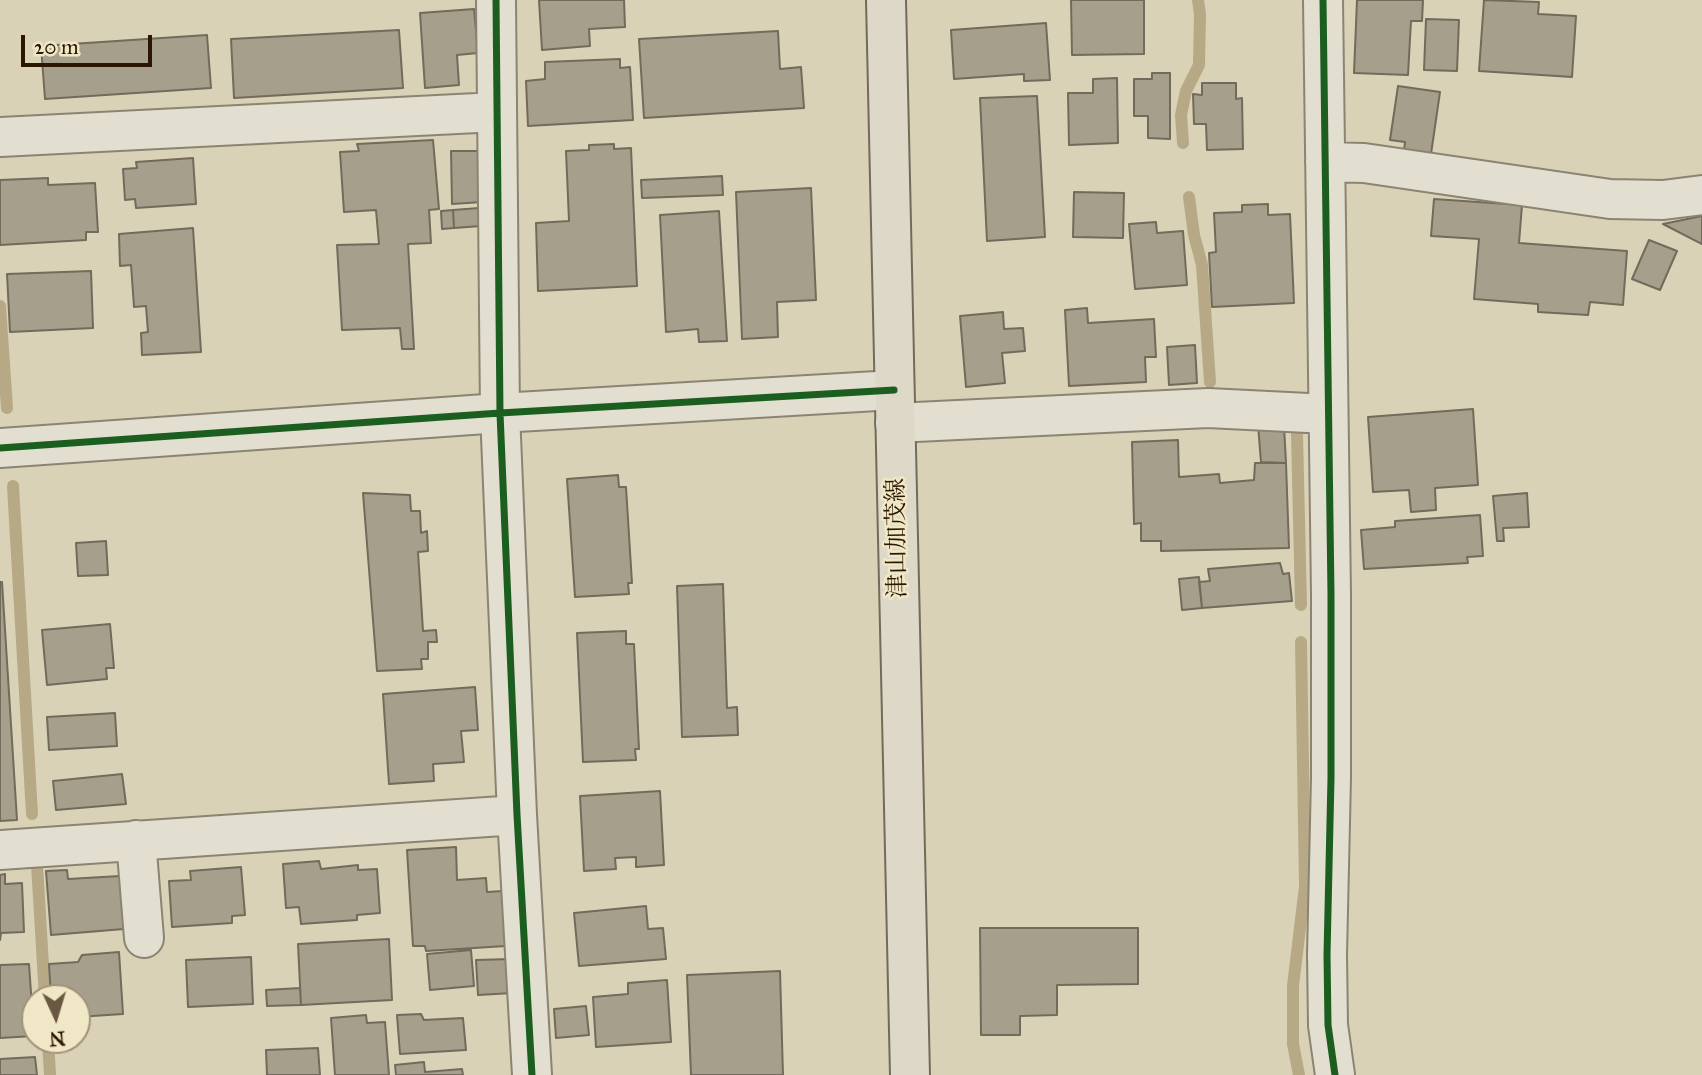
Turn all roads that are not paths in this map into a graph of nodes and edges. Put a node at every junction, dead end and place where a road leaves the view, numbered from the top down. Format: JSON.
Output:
{"nodes":[{"id":1,"x":496,"y":0,"type":"edge"},
{"id":2,"x":886,"y":0,"type":"edge"},
{"id":3,"x":1323,"y":0,"type":"edge"},
{"id":4,"x":497,"y":112,"type":"junction"},
{"id":5,"x":0,"y":136,"type":"edge"},
{"id":6,"x":1325,"y":162,"type":"junction"},
{"id":7,"x":1702,"y":195,"type":"edge"},
{"id":8,"x":895,"y":406,"type":"junction"},
{"id":9,"x":500,"y":413,"type":"junction"},
{"id":10,"x":1328,"y":414,"type":"junction"},
{"id":11,"x":0,"y":447,"type":"edge"},
{"id":12,"x":517,"y":815,"type":"junction"},
{"id":13,"x":136,"y":840,"type":"junction"},
{"id":14,"x":0,"y":850,"type":"edge"},
{"id":15,"x":144,"y":937,"type":"dead end"},
{"id":16,"x":532,"y":1075,"type":"edge"},
{"id":17,"x":911,"y":1075,"type":"edge"},
{"id":18,"x":1335,"y":1075,"type":"edge"}],
"edges":[{"from":1,"to":4,"type":"street"},
{"from":2,"to":8,"type":"main road","name":"津山加茂線"},
{"from":3,"to":6,"type":"street"},
{"from":4,"to":5,"type":"street"},
{"from":4,"to":9,"type":"street"},
{"from":6,"to":7,"type":"street"},
{"from":6,"to":10,"type":"street"},
{"from":8,"to":9,"type":"street"},
{"from":8,"to":10,"type":"street"},
{"from":8,"to":17,"type":"main road","name":"津山加茂線"},
{"from":9,"to":11,"type":"street"},
{"from":9,"to":12,"type":"street"},
{"from":10,"to":18,"type":"street"},
{"from":12,"to":13,"type":"street"},
{"from":12,"to":16,"type":"street"},
{"from":13,"to":14,"type":"street"},
{"from":13,"to":15,"type":"street"}]}
